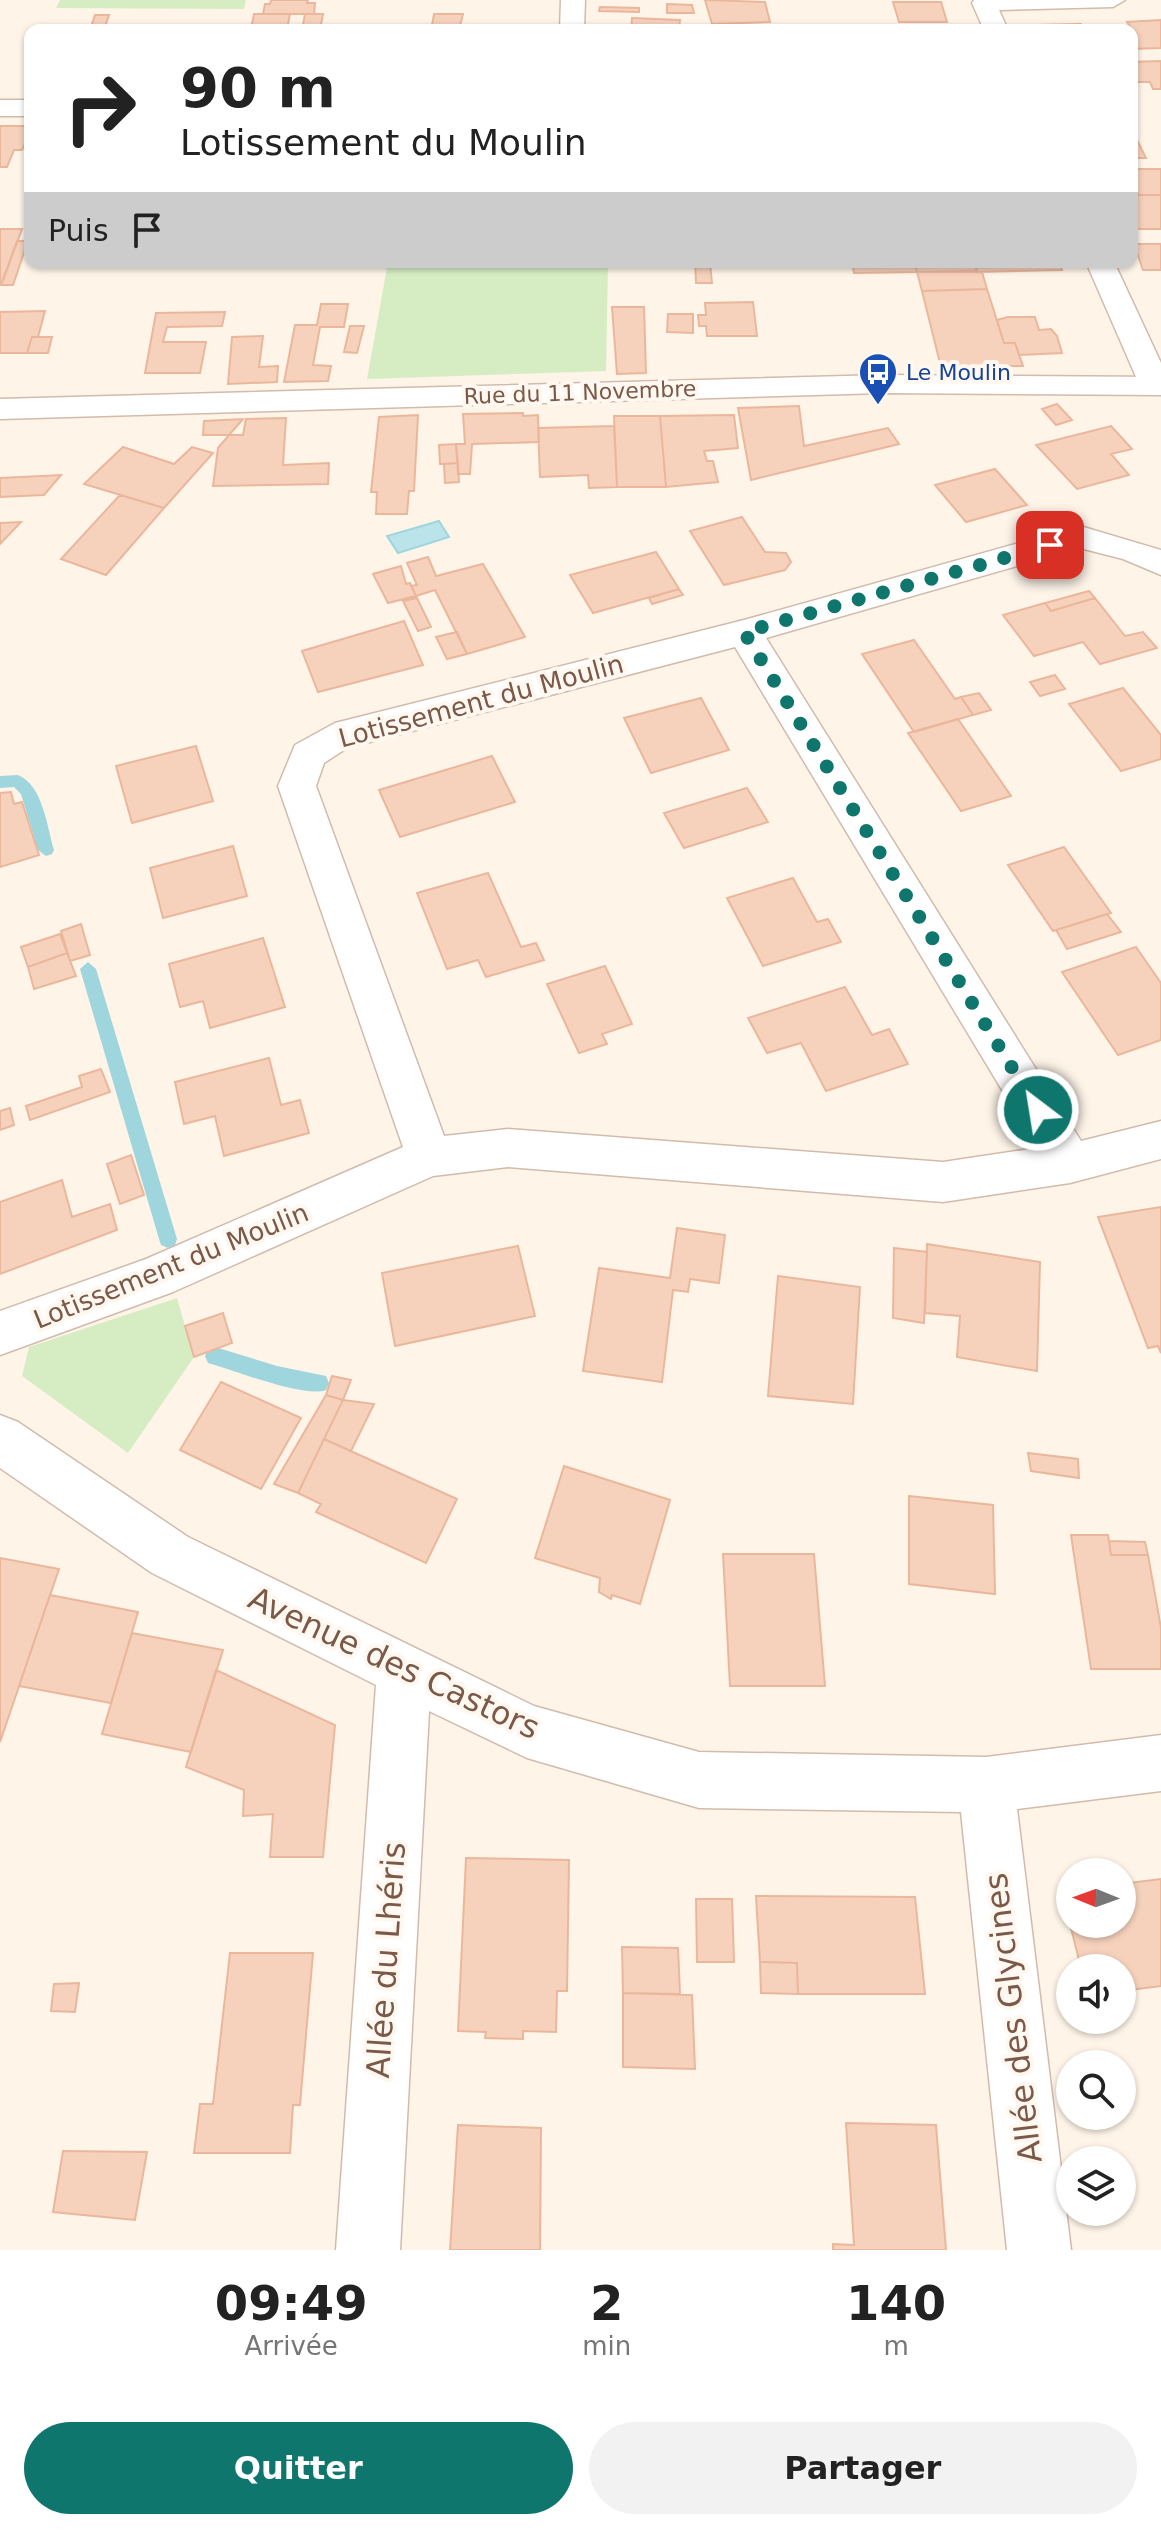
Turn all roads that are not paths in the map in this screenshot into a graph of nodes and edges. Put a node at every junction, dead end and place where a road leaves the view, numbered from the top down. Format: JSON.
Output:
{"nodes":[{"id":1,"x":573,"y":0,"type":"edge"},
{"id":2,"x":1113,"y":0,"type":"edge"},
{"id":3,"x":983,"y":2,"type":"edge"},
{"id":4,"x":572,"y":24,"type":"edge"},
{"id":5,"x":993,"y":24,"type":"edge"},
{"id":6,"x":0,"y":108,"type":"edge"},
{"id":7,"x":24,"y":108,"type":"edge"},
{"id":8,"x":1103,"y":268,"type":"edge"},
{"id":9,"x":1158,"y":386,"type":"edge"},
{"id":10,"x":0,"y":409,"type":"edge"},
{"id":11,"x":1161,"y":564,"type":"edge"},
{"id":12,"x":744,"y":632,"type":"junction"},
{"id":13,"x":1161,"y":1140,"type":"edge"},
{"id":14,"x":429,"y":1157,"type":"junction"},
{"id":15,"x":1070,"y":1163,"type":"junction"},
{"id":16,"x":0,"y":1333,"type":"edge"},
{"id":17,"x":0,"y":1439,"type":"edge"},
{"id":18,"x":404,"y":1671,"type":"junction"},
{"id":19,"x":1161,"y":1763,"type":"edge"},
{"id":20,"x":986,"y":1785,"type":"junction"},
{"id":21,"x":368,"y":2250,"type":"edge"},
{"id":22,"x":1039,"y":2250,"type":"edge"}],
"edges":[{"from":1,"to":4,"type":"street"},
{"from":2,"to":3,"type":"street"},
{"from":3,"to":5,"type":"street"},
{"from":6,"to":7,"type":"street"},
{"from":8,"to":9,"type":"street"},
{"from":9,"to":10,"type":"street","name":"Rue du 11 Novembre"},
{"from":11,"to":12,"type":"street","name":"Lotissement du Moulin"},
{"from":12,"to":14,"type":"street","name":"Lotissement du Moulin"},
{"from":12,"to":15,"type":"street"},
{"from":13,"to":15,"type":"street","name":"Lotissement du Moulin"},
{"from":14,"to":15,"type":"street","name":"Lotissement du Moulin"},
{"from":14,"to":16,"type":"street","name":"Lotissement du Moulin"},
{"from":17,"to":18,"type":"street","name":"Avenue des Castors"},
{"from":18,"to":20,"type":"street","name":"Avenue des Castors"},
{"from":18,"to":21,"type":"street","name":"Allée du Lhéris"},
{"from":19,"to":20,"type":"street","name":"Avenue des Castors"},
{"from":20,"to":22,"type":"street","name":"Allée des Glycines"}]}
